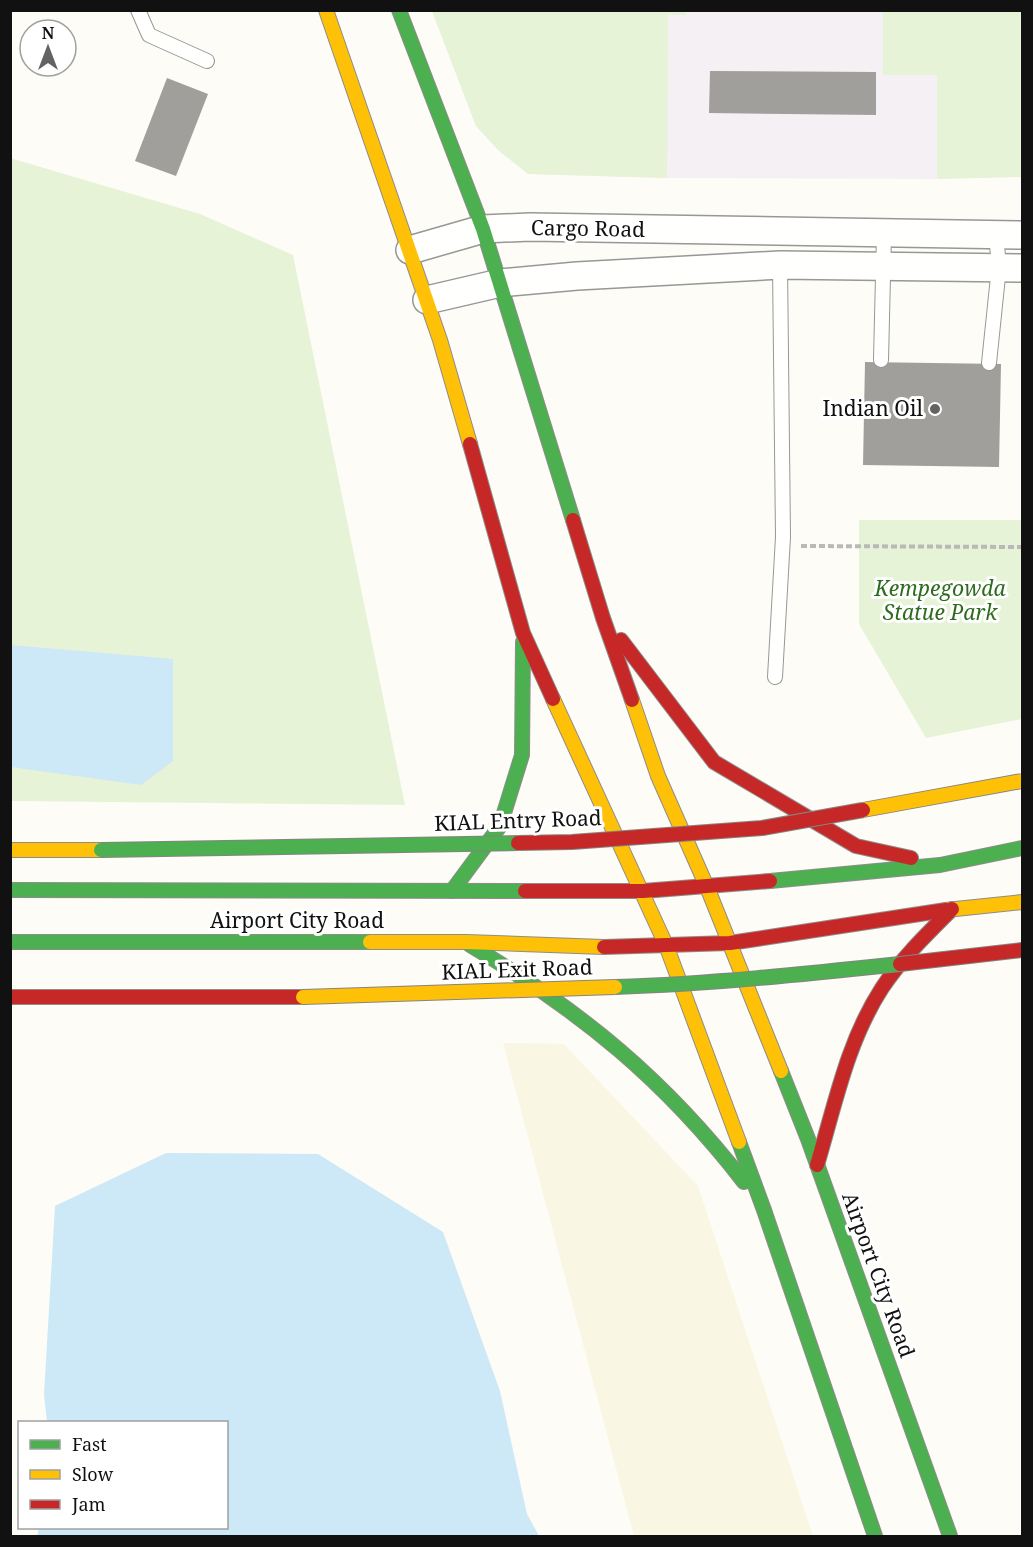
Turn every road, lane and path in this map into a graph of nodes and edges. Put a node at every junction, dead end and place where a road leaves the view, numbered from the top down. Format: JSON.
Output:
{"nodes":[{"id":1,"x":138,"y":10,"type":"edge"},
{"id":2,"x":326,"y":10,"type":"edge"},
{"id":3,"x":399,"y":10,"type":"edge"},
{"id":4,"x":207,"y":61,"type":"dead end"},
{"id":5,"x":483,"y":229,"type":"junction"},
{"id":6,"x":884,"y":234,"type":"junction"},
{"id":7,"x":1009,"y":235,"type":"edge"},
{"id":8,"x":410,"y":250,"type":"junction"},
{"id":9,"x":780,"y":265,"type":"junction"},
{"id":10,"x":882,"y":266,"type":"junction"},
{"id":11,"x":1011,"y":267,"type":"edge"},
{"id":12,"x":500,"y":283,"type":"junction"},
{"id":13,"x":427,"y":300,"type":"junction"},
{"id":14,"x":881,"y":360,"type":"dead end"},
{"id":15,"x":989,"y":363,"type":"dead end"},
{"id":16,"x":783,"y":546,"type":"junction"},
{"id":17,"x":1023,"y":547,"type":"edge"},
{"id":18,"x":603,"y":618,"type":"junction"},
{"id":19,"x":524,"y":633,"type":"junction"},
{"id":20,"x":775,"y":677,"type":"dead end"},
{"id":21,"x":1023,"y":781,"type":"edge"},
{"id":22,"x":1023,"y":848,"type":"edge"},
{"id":23,"x":10,"y":850,"type":"edge"},
{"id":24,"x":940,"y":865,"type":"junction"},
{"id":25,"x":707,"y":887,"type":"junction"},
{"id":26,"x":10,"y":890,"type":"edge"},
{"id":27,"x":452,"y":891,"type":"junction"},
{"id":28,"x":643,"y":891,"type":"junction"},
{"id":29,"x":1023,"y":902,"type":"edge"},
{"id":30,"x":952,"y":909,"type":"junction"},
{"id":31,"x":10,"y":942,"type":"edge"},
{"id":32,"x":466,"y":942,"type":"junction"},
{"id":33,"x":730,"y":943,"type":"junction"},
{"id":34,"x":666,"y":945,"type":"junction"},
{"id":35,"x":584,"y":948,"type":"joint"},
{"id":36,"x":1023,"y":950,"type":"edge"},
{"id":37,"x":10,"y":997,"type":"edge"},
{"id":38,"x":817,"y":1165,"type":"junction"},
{"id":39,"x":764,"y":1210,"type":"junction"},
{"id":40,"x":875,"y":1536,"type":"edge"},
{"id":41,"x":950,"y":1536,"type":"edge"}],
"edges":[{"from":1,"to":4,"type":"lane"},
{"from":2,"to":8,"type":"main road"},
{"from":3,"to":5,"type":"main road","name":"Airport City Road"},
{"from":5,"to":6,"type":"street","name":"Cargo Road"},
{"from":5,"to":8,"type":"street","name":"Cargo Road"},
{"from":5,"to":12,"type":"main road","name":"Airport City Road"},
{"from":6,"to":7,"type":"street","name":"Cargo Road"},
{"from":6,"to":10,"type":"lane"},
{"from":7,"to":11,"type":"lane"},
{"from":8,"to":13,"type":"main road"},
{"from":9,"to":10,"type":"street","name":"Cargo Road"},
{"from":9,"to":12,"type":"street","name":"Cargo Road"},
{"from":9,"to":16,"type":"lane"},
{"from":10,"to":11,"type":"street","name":"Cargo Road"},
{"from":10,"to":14,"type":"lane"},
{"from":11,"to":15,"type":"lane"},
{"from":12,"to":13,"type":"street","name":"Cargo Road"},
{"from":12,"to":18,"type":"main road","name":"Airport City Road"},
{"from":13,"to":19,"type":"main road"},
{"from":16,"to":17,"type":"path"},
{"from":16,"to":20,"type":"lane"},
{"from":18,"to":24,"type":"main road"},
{"from":18,"to":25,"type":"main road","name":"Airport City Road"},
{"from":19,"to":27,"type":"main road"},
{"from":19,"to":28,"type":"main road"},
{"from":21,"to":23,"type":"main road","name":"KIAL Entry Road","bridge":true},
{"from":22,"to":24,"type":"main road"},
{"from":24,"to":25,"type":"main road"},
{"from":25,"to":28,"type":"main road"},
{"from":25,"to":33,"type":"main road","name":"Airport City Road"},
{"from":26,"to":27,"type":"main road"},
{"from":27,"to":28,"type":"main road"},
{"from":28,"to":34,"type":"main road"},
{"from":29,"to":30,"type":"main road","name":"KIAL Exit Road"},
{"from":30,"to":33,"type":"main road","name":"KIAL Exit Road"},
{"from":30,"to":38,"type":"main road"},
{"from":31,"to":32,"type":"main road","name":"Airport City Road"},
{"from":32,"to":35,"type":"main road","name":"Airport City Road"},
{"from":32,"to":39,"type":"main road"},
{"from":33,"to":34,"type":"main road","name":"KIAL Exit Road"},
{"from":33,"to":38,"type":"main road","name":"Airport City Road"},
{"from":34,"to":35,"type":"main road","name":"KIAL Exit Road"},
{"from":34,"to":39,"type":"main road"},
{"from":36,"to":37,"type":"main road","name":"KIAL Exit Road","bridge":true},
{"from":38,"to":41,"type":"main road","name":"Airport City Road"},
{"from":39,"to":40,"type":"main road"}]}
